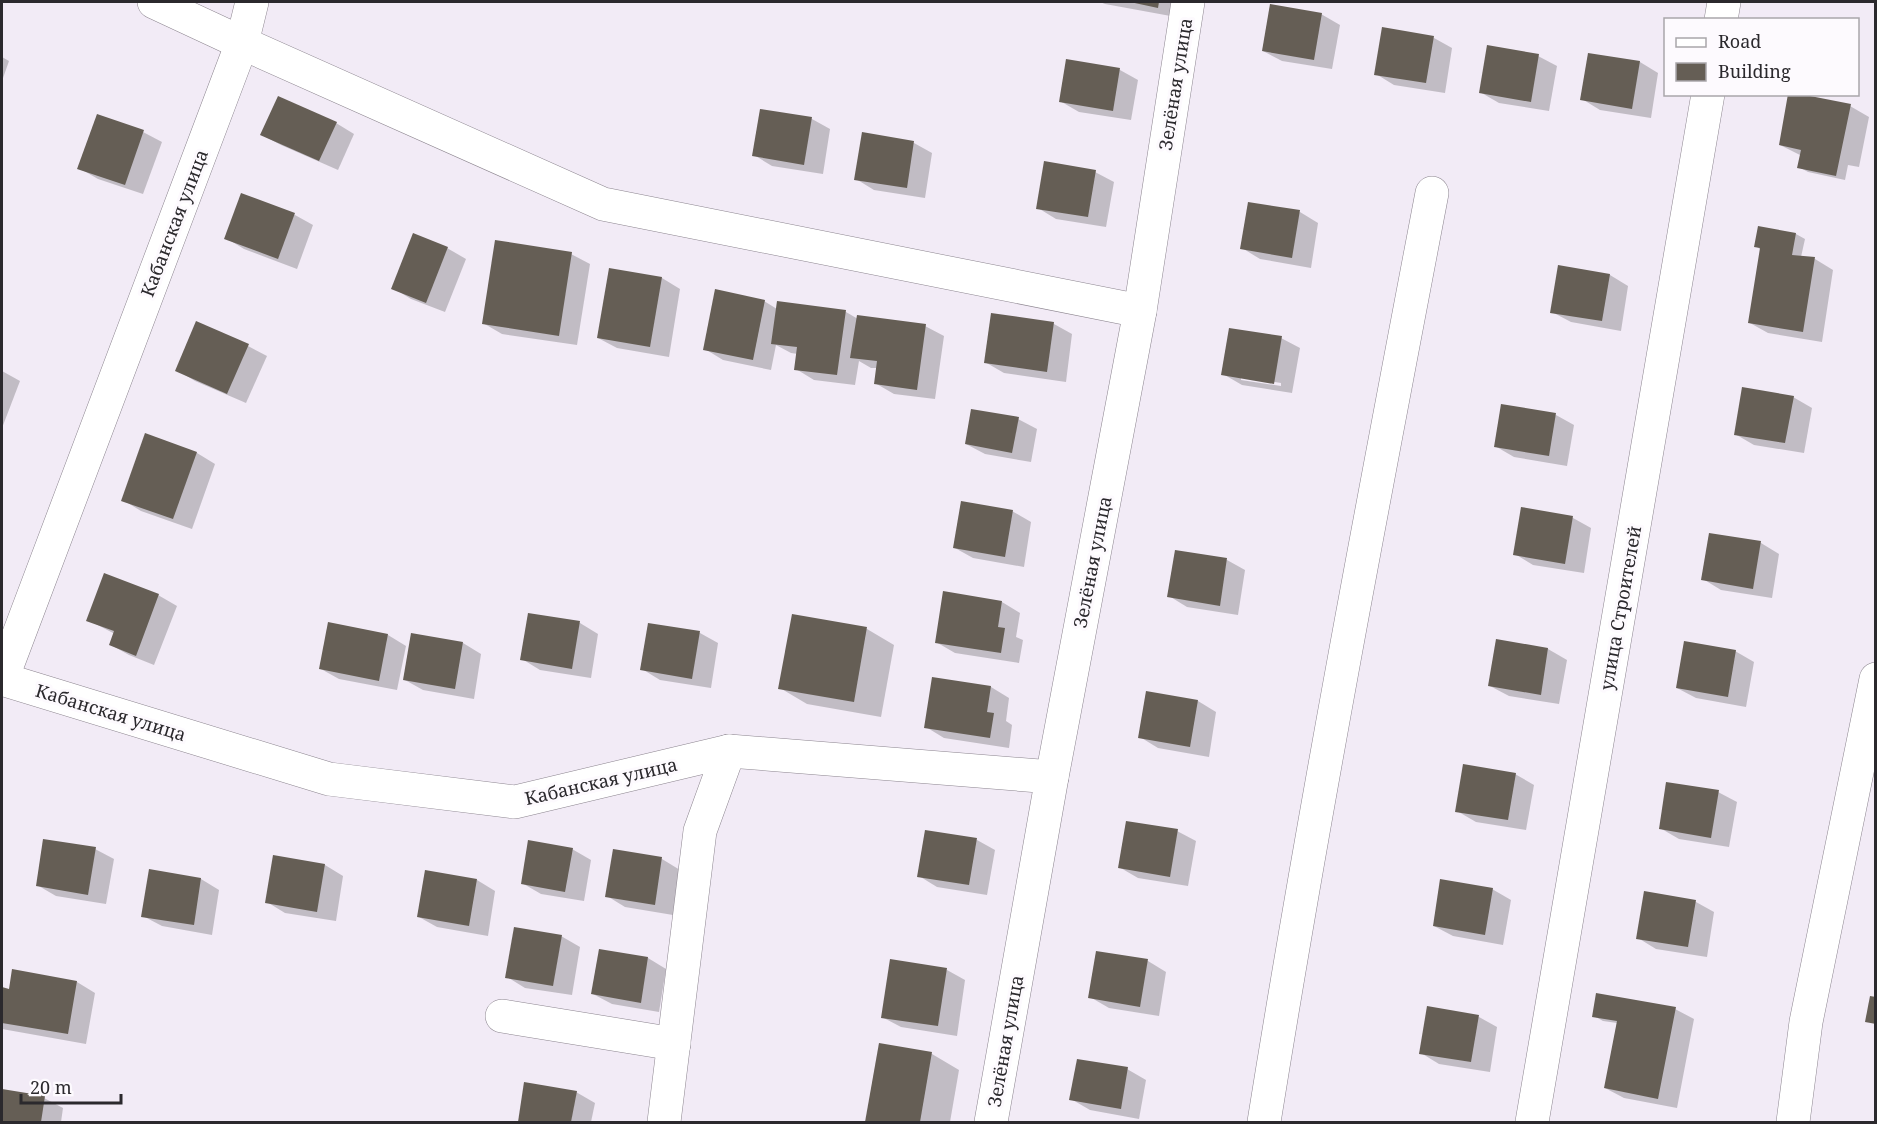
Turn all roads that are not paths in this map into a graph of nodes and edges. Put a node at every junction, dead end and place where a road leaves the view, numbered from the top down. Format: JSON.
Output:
{"nodes":[{"id":1,"x":154,"y":2,"type":"edge"},
{"id":2,"x":252,"y":2,"type":"edge"},
{"id":3,"x":1188,"y":2,"type":"edge"},
{"id":4,"x":1724,"y":2,"type":"edge"},
{"id":5,"x":1721,"y":18,"type":"edge"},
{"id":6,"x":242,"y":43,"type":"junction"},
{"id":7,"x":1708,"y":96,"type":"edge"},
{"id":8,"x":1432,"y":193,"type":"dead end"},
{"id":9,"x":1140,"y":311,"type":"junction"},
{"id":10,"x":2,"y":679,"type":"edge"},
{"id":11,"x":1875,"y":679,"type":"edge"},
{"id":12,"x":729,"y":751,"type":"junction"},
{"id":13,"x":1052,"y":777,"type":"junction"},
{"id":14,"x":502,"y":1016,"type":"dead end"},
{"id":15,"x":674,"y":1044,"type":"junction"},
{"id":16,"x":664,"y":1122,"type":"edge"},
{"id":17,"x":991,"y":1122,"type":"edge"},
{"id":18,"x":1264,"y":1122,"type":"edge"},
{"id":19,"x":1532,"y":1122,"type":"edge"},
{"id":20,"x":1793,"y":1122,"type":"edge"}],
"edges":[{"from":1,"to":6,"type":"street"},
{"from":2,"to":6,"type":"street","name":"Кабанская улица"},
{"from":3,"to":9,"type":"street","name":"Зелёная улица"},
{"from":4,"to":5,"type":"street"},
{"from":6,"to":9,"type":"street"},
{"from":6,"to":10,"type":"street","name":"Кабанская улица"},
{"from":7,"to":19,"type":"street","name":"улица Строителей"},
{"from":8,"to":18,"type":"street"},
{"from":9,"to":13,"type":"street","name":"Зелёная улица"},
{"from":10,"to":12,"type":"street","name":"Кабанская улица"},
{"from":11,"to":20,"type":"street"},
{"from":12,"to":13,"type":"street","name":"Кабанская улица"},
{"from":12,"to":15,"type":"street"},
{"from":13,"to":17,"type":"street","name":"Зелёная улица"},
{"from":14,"to":15,"type":"street"},
{"from":15,"to":16,"type":"street"}]}
